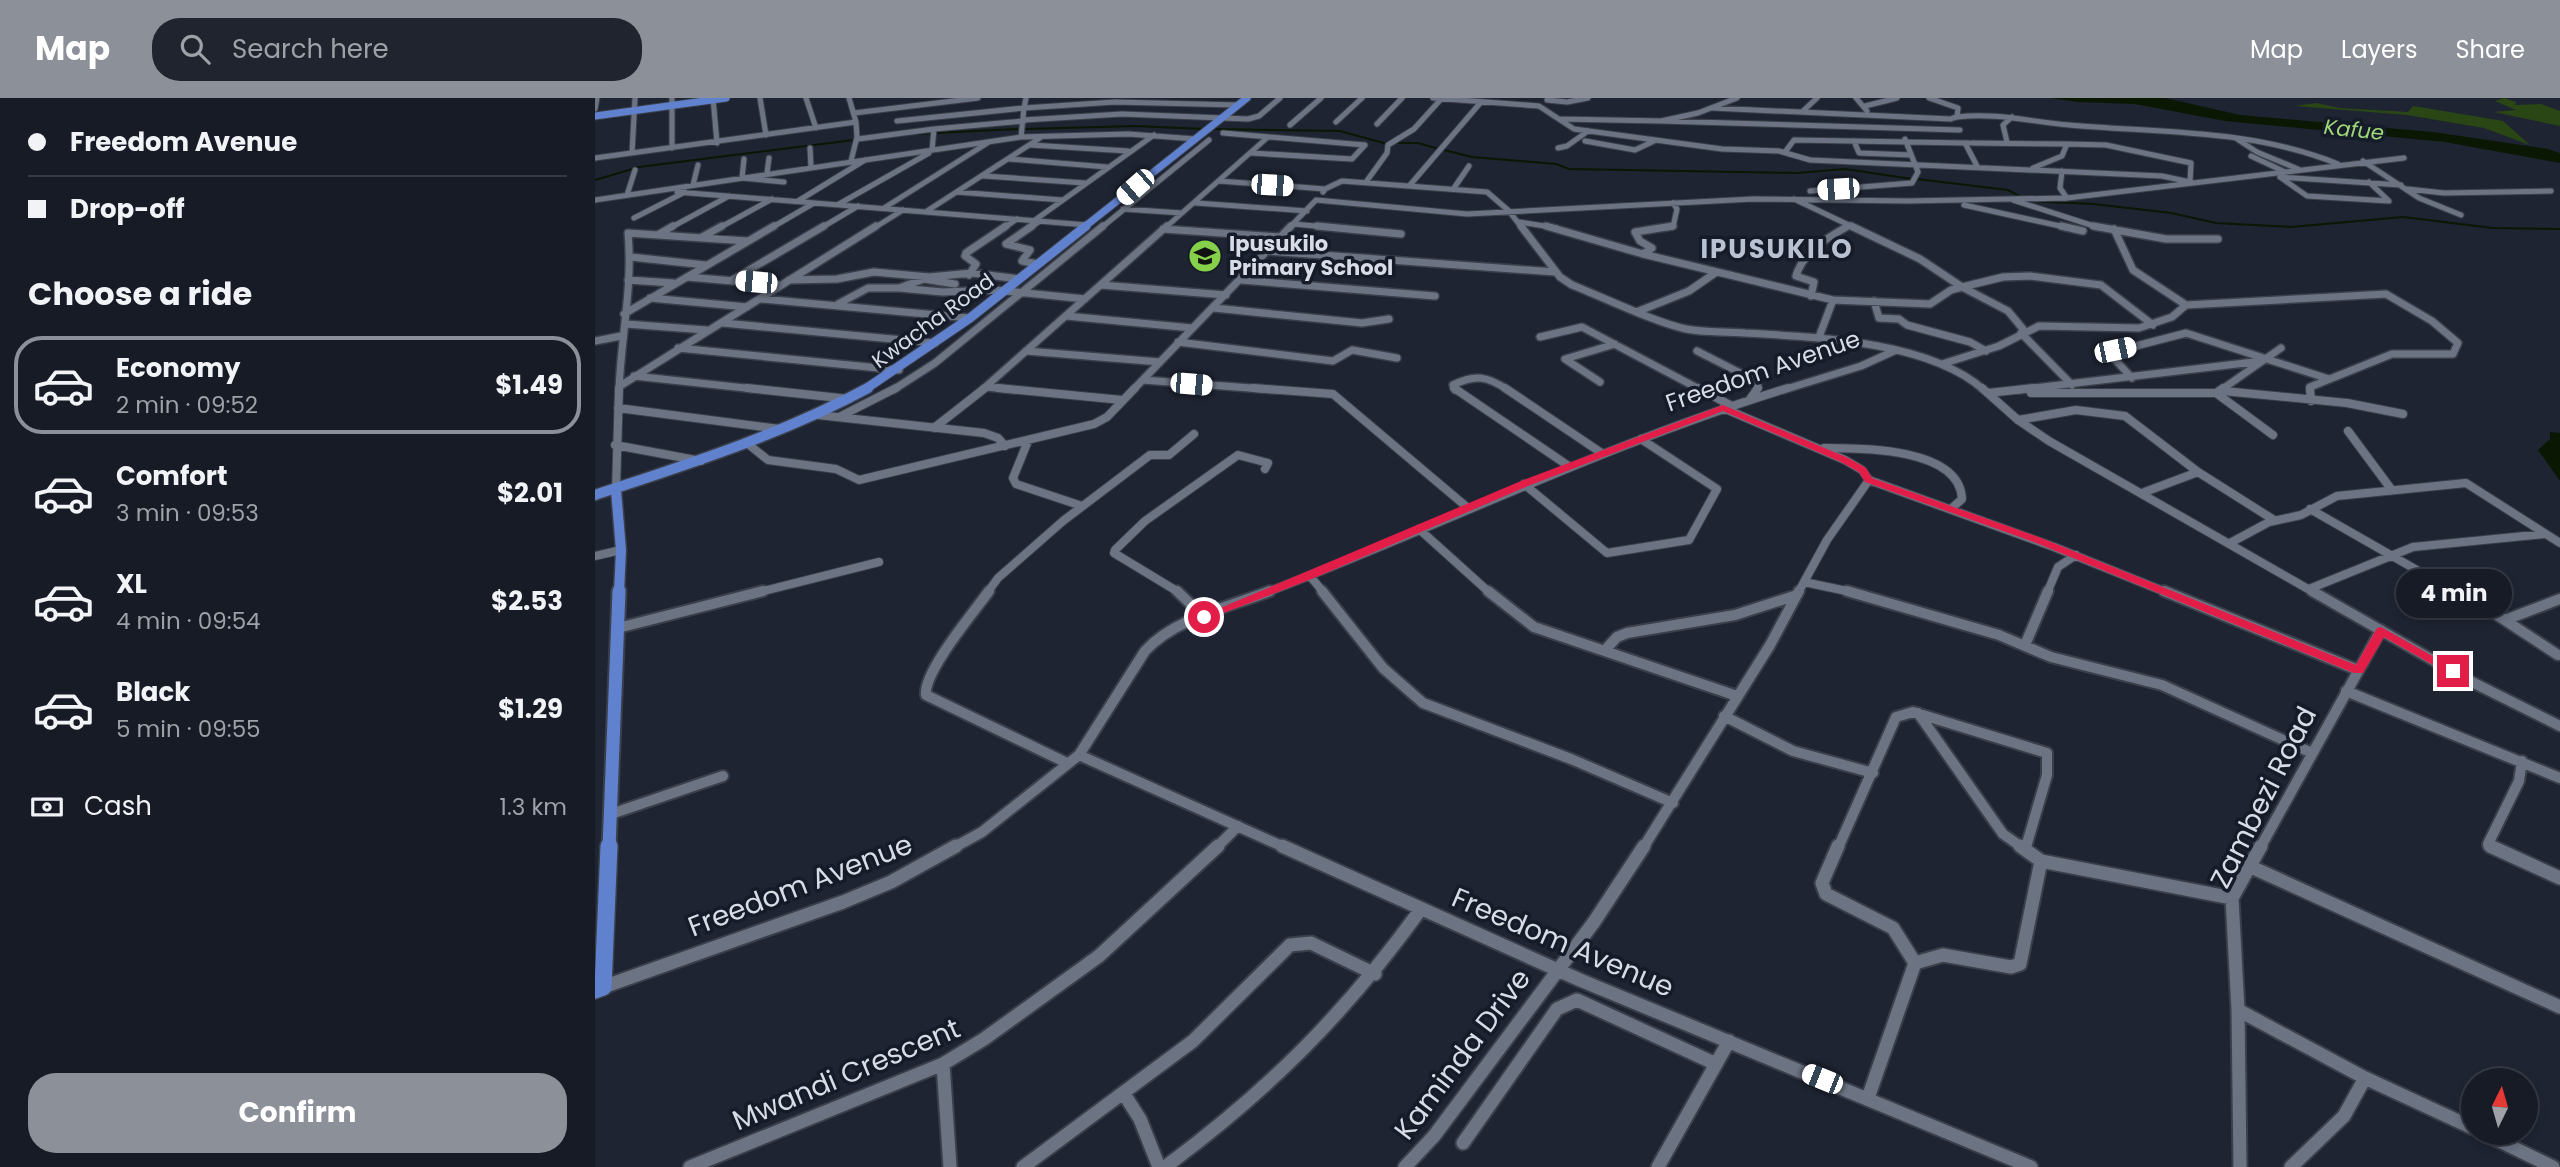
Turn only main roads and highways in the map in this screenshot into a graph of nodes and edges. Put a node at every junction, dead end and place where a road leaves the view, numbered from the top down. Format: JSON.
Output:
{"nodes":[{"id":1,"x":726,"y":98,"type":"edge"},
{"id":2,"x":1247,"y":98,"type":"edge"},
{"id":3,"x":713,"y":99,"type":"edge"},
{"id":4,"x":673,"y":101,"type":"edge"},
{"id":5,"x":595,"y":116,"type":"edge"},
{"id":6,"x":616,"y":490,"type":"junction"},
{"id":7,"x":595,"y":495,"type":"edge"},
{"id":8,"x":599,"y":988,"type":"edge"}],
"edges":[{"from":1,"to":3,"type":"main road"},
{"from":2,"to":6,"type":"main road","name":"Kwacha Road"},
{"from":3,"to":4,"type":"main road"},
{"from":4,"to":5,"type":"main road"},
{"from":6,"to":7,"type":"main road","name":"Kwacha Road"},
{"from":6,"to":8,"type":"main road"}]}
